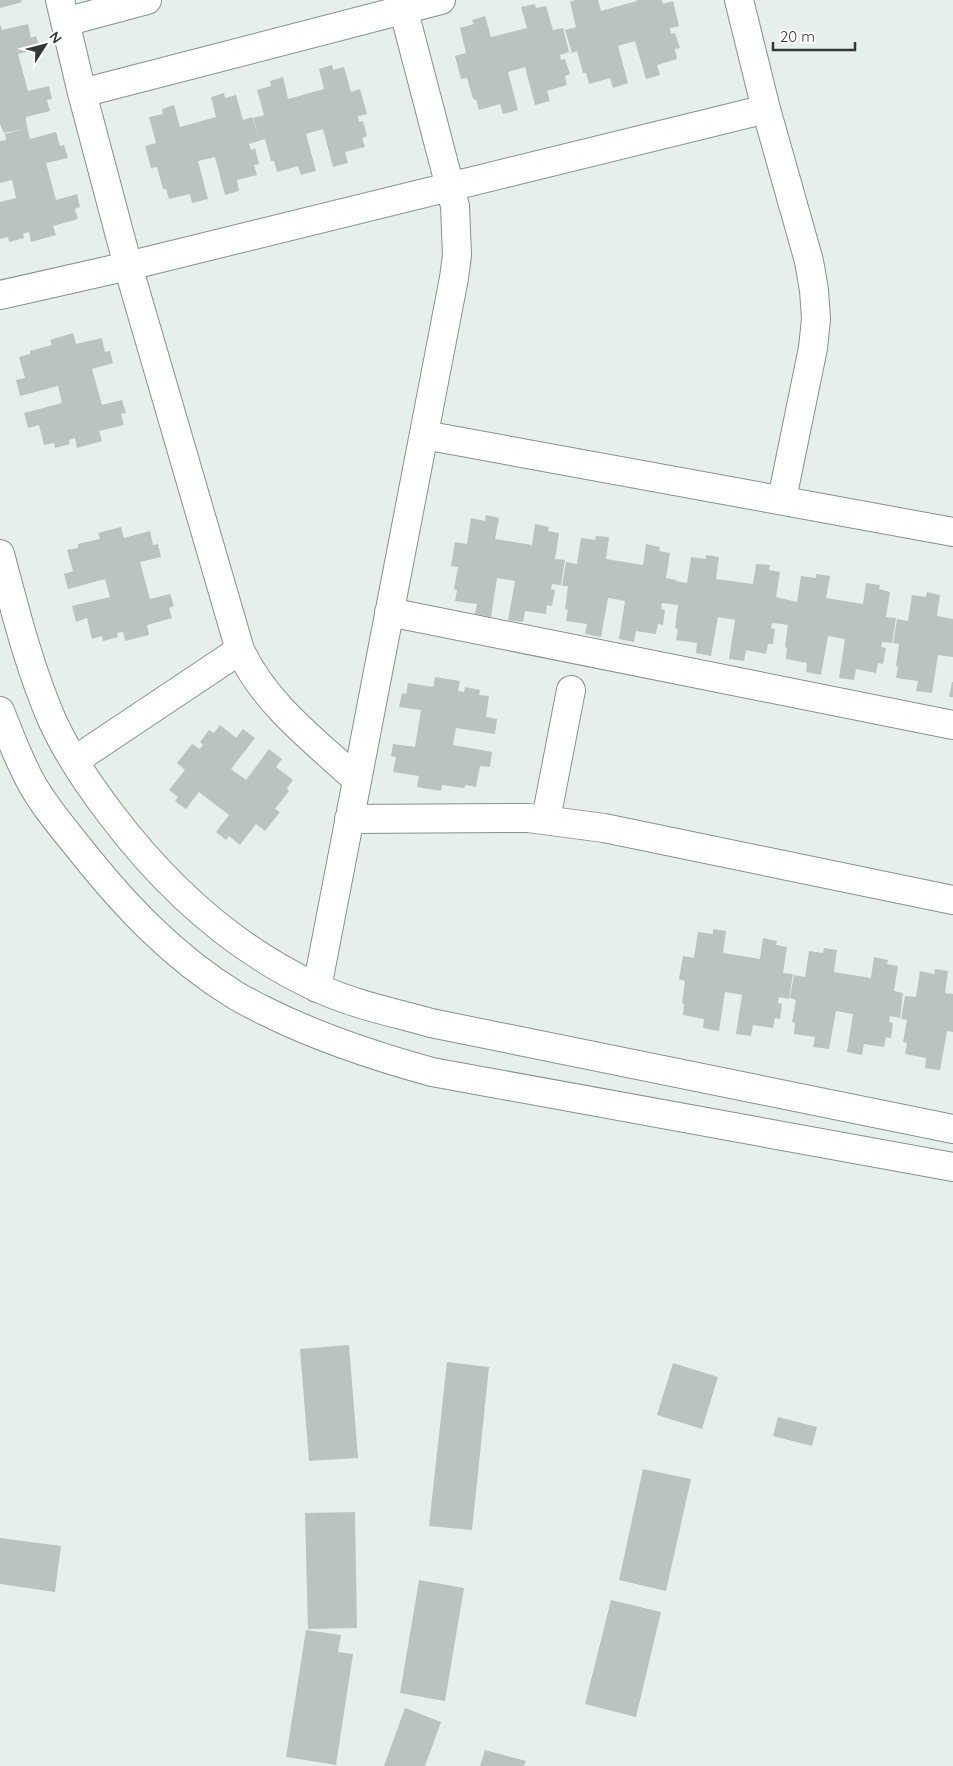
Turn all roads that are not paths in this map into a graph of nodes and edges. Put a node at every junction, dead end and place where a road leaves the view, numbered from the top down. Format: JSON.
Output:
{"nodes":[{"id":1,"x":147,"y":0,"type":"edge"},
{"id":2,"x":441,"y":0,"type":"edge"},
{"id":3,"x":739,"y":0,"type":"edge"},
{"id":4,"x":402,"y":5,"type":"edge"},
{"id":5,"x":62,"y":11,"type":"edge"},
{"id":6,"x":82,"y":94,"type":"junction"},
{"id":7,"x":766,"y":109,"type":"junction"},
{"id":8,"x":450,"y":187,"type":"junction"},
{"id":9,"x":128,"y":266,"type":"junction"},
{"id":10,"x":0,"y":295,"type":"edge"},
{"id":11,"x":424,"y":435,"type":"junction"},
{"id":12,"x":782,"y":499,"type":"junction"},
{"id":13,"x":953,"y":532,"type":"edge"},
{"id":14,"x":0,"y":554,"type":"edge"},
{"id":15,"x":389,"y":612,"type":"junction"},
{"id":16,"x":240,"y":650,"type":"junction"},
{"id":17,"x":571,"y":690,"type":"dead end"},
{"id":18,"x":0,"y":711,"type":"edge"},
{"id":19,"x":953,"y":725,"type":"edge"},
{"id":20,"x":74,"y":761,"type":"junction"},
{"id":21,"x":357,"y":780,"type":"junction"},
{"id":22,"x":349,"y":819,"type":"junction"},
{"id":23,"x":546,"y":819,"type":"junction"},
{"id":24,"x":953,"y":900,"type":"edge"},
{"id":25,"x":317,"y":988,"type":"junction"},
{"id":26,"x":953,"y":1129,"type":"edge"},
{"id":27,"x":953,"y":1167,"type":"edge"}],
"edges":[{"from":1,"to":5,"type":"street"},
{"from":2,"to":4,"type":"street"},
{"from":3,"to":7,"type":"street"},
{"from":4,"to":6,"type":"street"},
{"from":4,"to":8,"type":"street"},
{"from":5,"to":6,"type":"street"},
{"from":6,"to":9,"type":"street"},
{"from":7,"to":8,"type":"street"},
{"from":7,"to":12,"type":"street"},
{"from":8,"to":9,"type":"street"},
{"from":8,"to":11,"type":"street"},
{"from":9,"to":10,"type":"street"},
{"from":9,"to":16,"type":"street"},
{"from":11,"to":12,"type":"street"},
{"from":11,"to":15,"type":"street"},
{"from":12,"to":13,"type":"street"},
{"from":14,"to":20,"type":"street"},
{"from":15,"to":19,"type":"street"},
{"from":15,"to":21,"type":"street"},
{"from":16,"to":20,"type":"street"},
{"from":16,"to":21,"type":"street"},
{"from":17,"to":23,"type":"street"},
{"from":18,"to":27,"type":"street"},
{"from":20,"to":25,"type":"street"},
{"from":21,"to":22,"type":"street"},
{"from":22,"to":23,"type":"street"},
{"from":22,"to":25,"type":"street"},
{"from":23,"to":24,"type":"street"},
{"from":25,"to":26,"type":"street"}]}
